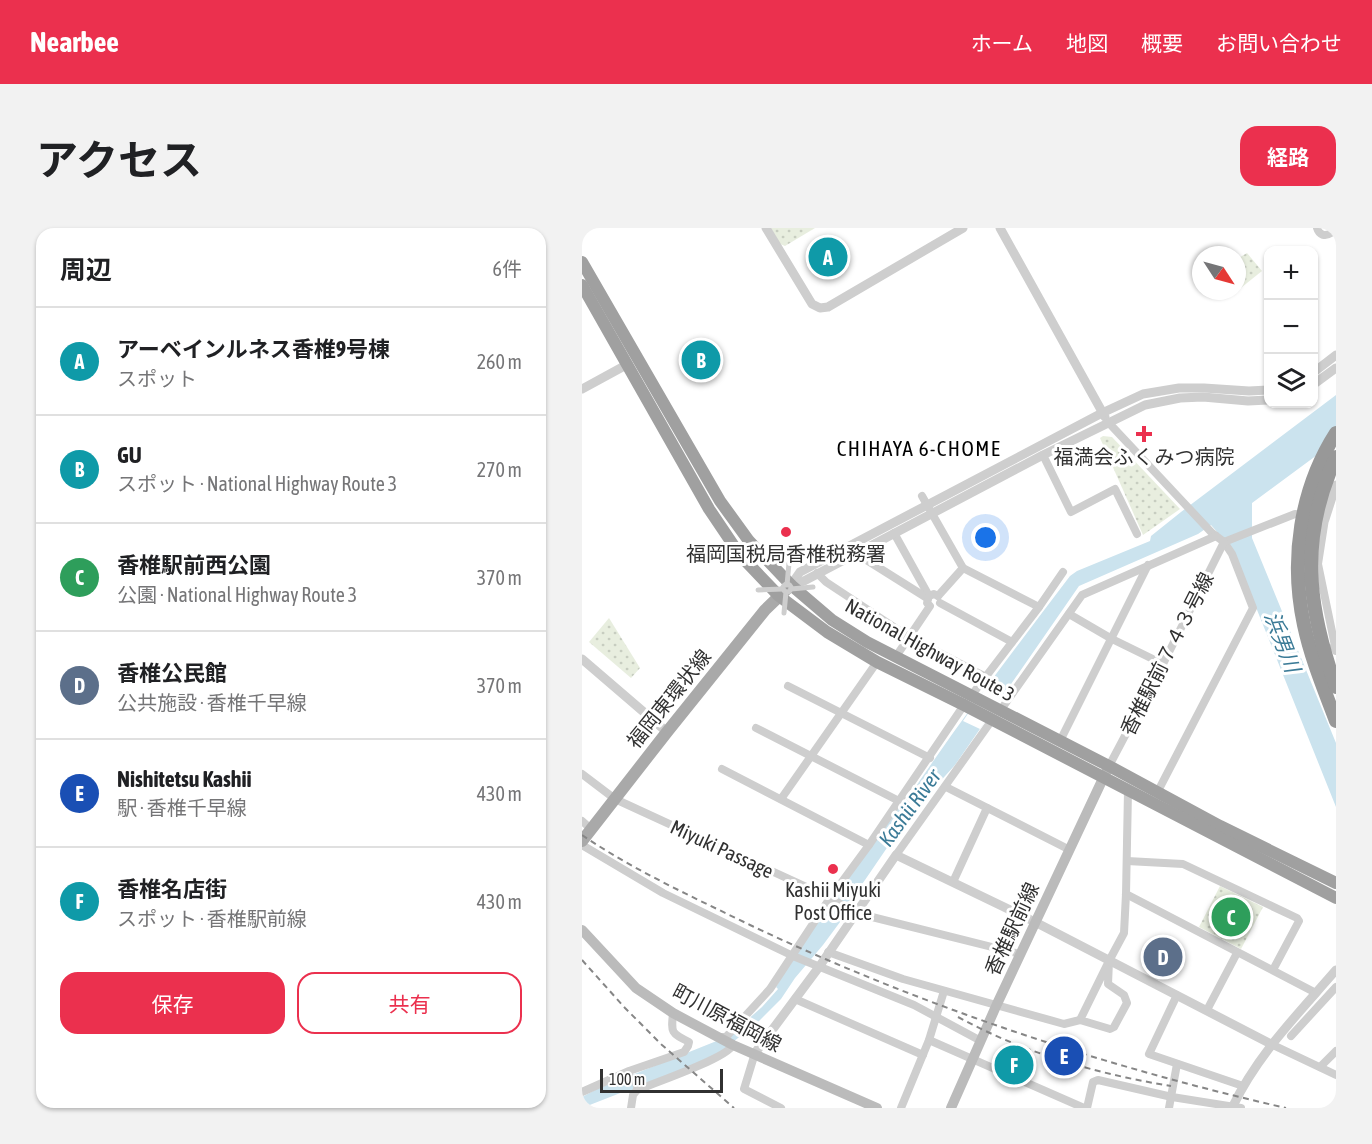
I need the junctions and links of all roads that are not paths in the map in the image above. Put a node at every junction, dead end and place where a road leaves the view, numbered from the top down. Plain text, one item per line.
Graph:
1 (766, 228) edge
2 (963, 228) edge
3 (1000, 228) edge
4 (1317, 228) edge
5 (1334, 233) edge
6 (582, 262) edge
7 (582, 285) edge
8 (1336, 355) edge
9 (628, 364) junction
10 (1336, 368) edge
11 (1318, 369) edge
12 (1318, 381) edge
13 (582, 389) edge
14 (1264, 390) edge
15 (1264, 400) edge
16 (1102, 413) junction
17 (1108, 422) junction
18 (1336, 433) edge
19 (1043, 455) junction
20 (1336, 457) edge
21 (1336, 485) edge
22 (922, 496) dead end
23 (930, 509) junction
24 (1325, 519) junction
25 (894, 533) junction
26 (1137, 534) dead end
27 (1214, 534) junction
28 (1224, 542) junction
29 (859, 551) junction
30 (789, 563) dead end
31 (1148, 565) junction
32 (963, 568) junction
33 (1063, 572) dead end
34 (817, 573) junction
35 (813, 587) dead end
36 (786, 589) junction
37 (758, 590) dead end
38 (929, 600) junction
39 (939, 600) junction
40 (1039, 607) junction
41 (784, 613) dead end
42 (1069, 614) junction
43 (909, 637) junction
44 (1112, 639) junction
45 (1012, 642) junction
46 (1336, 648) edge
47 (895, 658) junction
48 (582, 659) edge
49 (877, 662) junction
50 (1163, 664) junction
51 (986, 677) junction
52 (788, 686) dead end
53 (1336, 687) edge
54 (968, 700) junction
55 (841, 713) junction
56 (996, 715) junction
57 (1336, 721) edge
58 (756, 728) dead end
59 (667, 732) junction
60 (1060, 741) junction
61 (810, 756) junction
62 (930, 758) junction
63 (722, 769) dead end
64 (1106, 772) junction
65 (582, 774) edge
66 (946, 787) junction
67 (1128, 791) junction
68 (1157, 793) junction
69 (615, 799) junction
70 (781, 799) junction
71 (899, 801) junction
72 (987, 808) junction
73 (587, 825) edge
74 (582, 843) edge
75 (869, 845) junction
76 (1070, 850) junction
77 (896, 855) junction
78 (1127, 861) junction
79 (953, 882) junction
80 (1336, 883) edge
81 (1126, 894) junction
82 (1336, 898) edge
83 (832, 899) junction
84 (852, 910) junction
85 (1035, 922) junction
86 (582, 930) edge
87 (828, 952) junction
88 (1238, 953) junction
89 (1020, 954) junction
90 (793, 956) junction
91 (1109, 961) junction
92 (819, 967) junction
93 (1273, 970) junction
94 (1336, 970) edge
95 (1336, 987) edge
96 (944, 991) junction
97 (1316, 993) junction
98 (1177, 995) junction
99 (795, 999) junction
100 (996, 1004) junction
101 (1207, 1010) junction
102 (673, 1013) junction
103 (937, 1017) junction
104 (1080, 1020) junction
105 (1291, 1036) dead end
106 (717, 1037) junction
107 (929, 1040) junction
108 (981, 1041) junction
109 (1271, 1044) junction
110 (733, 1045) junction
111 (1336, 1051) edge
112 (755, 1053) junction
113 (923, 1055) junction
114 (972, 1060) junction
115 (1177, 1064) junction
116 (1320, 1067) junction
117 (630, 1071) junction
118 (1336, 1075) edge
119 (1243, 1086) junction
120 (637, 1090) junction
121 (582, 1092) edge
122 (1172, 1097) junction
123 (631, 1108) edge
124 (781, 1108) edge
125 (877, 1108) edge
126 (901, 1108) edge
127 (951, 1108) edge
128 (1086, 1108) edge
129 (1169, 1108) edge
130 (1235, 1108) edge

1 - 2 street
3 - 16 street
4 - 5 street
6 - 36 highway, National Highway Route 3
7 - 9 highway, National Highway Route 3
8 - 11 street
9 - 13 street
9 - 36 highway, National Highway Route 3
10 - 12 street
14 - 16 street
15 - 17 street
16 - 17 street
16 - 23 street
17 - 19 street
17 - 27 street
18 - 57 highway, bridge
19 - 23 street
19 - 26 street
20 - 53 highway, bridge
21 - 24 street
22 - 23 street
23 - 25 street
23 - 32 street
23 - 36 street
24 - 28 street
24 - 46 street
25 - 29 street
25 - 38 street
27 - 28 street
27 - 31 street
28 - 50 street, 香椎駅前７４３号線
28 - 68 street
29 - 34 street
29 - 38 street
30 - 36 street, bridge
31 - 42 street
31 - 44 street
32 - 39 street
32 - 40 street
33 - 40 street
34 - 36 street
34 - 43 street
35 - 36 street, bridge
36 - 37 street, bridge
36 - 41 street, bridge
36 - 47 highway, National Highway Route 3
36 - 49 highway, National Highway Route 3
36 - 59 main road, 福岡東環状線
38 - 39 street
38 - 39 street
38 - 43 street
39 - 45 street
40 - 45 street
42 - 44 street
42 - 56 street
43 - 47 street
43 - 51 street
44 - 50 street
44 - 60 street
45 - 51 street
47 - 54 highway, National Highway Route 3
48 - 59 street
49 - 54 highway, National Highway Route 3
49 - 55 street
50 - 64 street, 香椎駅前７４３号線
51 - 54 street
52 - 55 street
54 - 56 highway, National Highway Route 3
54 - 62 street
55 - 61 street
55 - 62 street
56 - 60 highway, National Highway Route 3
56 - 64 highway, National Highway Route 3
56 - 66 street
58 - 61 street
59 - 69 main road, 福岡東環状線
60 - 64 highway, National Highway Route 3
61 - 70 street
61 - 71 street
62 - 71 street
63 - 70 street
64 - 67 highway, National Highway Route 3
64 - 68 highway, National Highway Route 3
64 - 76 main road, 香椎駅前線
65 - 69 street, Miyuki Passage
66 - 72 street
66 - 77 street
67 - 78 street
67 - 82 highway, National Highway Route 3
68 - 80 highway, National Highway Route 3
69 - 73 main road, 福岡東環状線
69 - 83 street, Miyuki Passage
70 - 75 street
71 - 75 street
72 - 76 street
72 - 79 street
73 - 74 main road, 福岡東環状線
74 - 90 street
75 - 83 street
76 - 85 main road, 香椎駅前線
77 - 79 street
77 - 84 street
78 - 81 street
78 - 93 street
79 - 85 street
81 - 88 street
81 - 91 street
83 - 84 street, Miyuki Passage
83 - 90 street
84 - 87 street
84 - 89 street, Miyuki Passage
85 - 89 main road, 香椎駅前線
85 - 91 street
86 - 102 main road, 町川原福岡線
87 - 92 street
87 - 96 street
88 - 93 street
88 - 101 street
89 - 100 main road, 香椎駅前線
90 - 92 street
90 - 106 street
91 - 98 street
91 - 104 street
91 - 104 street
92 - 99 street
92 - 103 street
93 - 97 street
94 - 97 street
95 - 105 street
96 - 100 street
96 - 103 street
97 - 109 street
98 - 101 street
98 - 115 street
99 - 112 street
99 - 113 street
100 - 104 street
100 - 108 main road, 香椎駅前線
101 - 109 street
102 - 106 main road, 町川原福岡線
102 - 117 street
103 - 107 street
103 - 108 street
106 - 110 main road, 町川原福岡線
107 - 113 street
107 - 114 street
108 - 114 main road, 香椎駅前線
109 - 116 street
109 - 119 street
110 - 112 main road, 町川原福岡線
110 - 120 street
111 - 116 street
112 - 124 street
112 - 125 main road, 町川原福岡線
113 - 126 street
114 - 127 main road, 香椎駅前線
114 - 128 street
115 - 119 street
115 - 122 street
116 - 118 street
117 - 120 street
117 - 121 street
119 - 130 street
120 - 123 street
122 - 128 street
122 - 129 street
122 - 130 street

